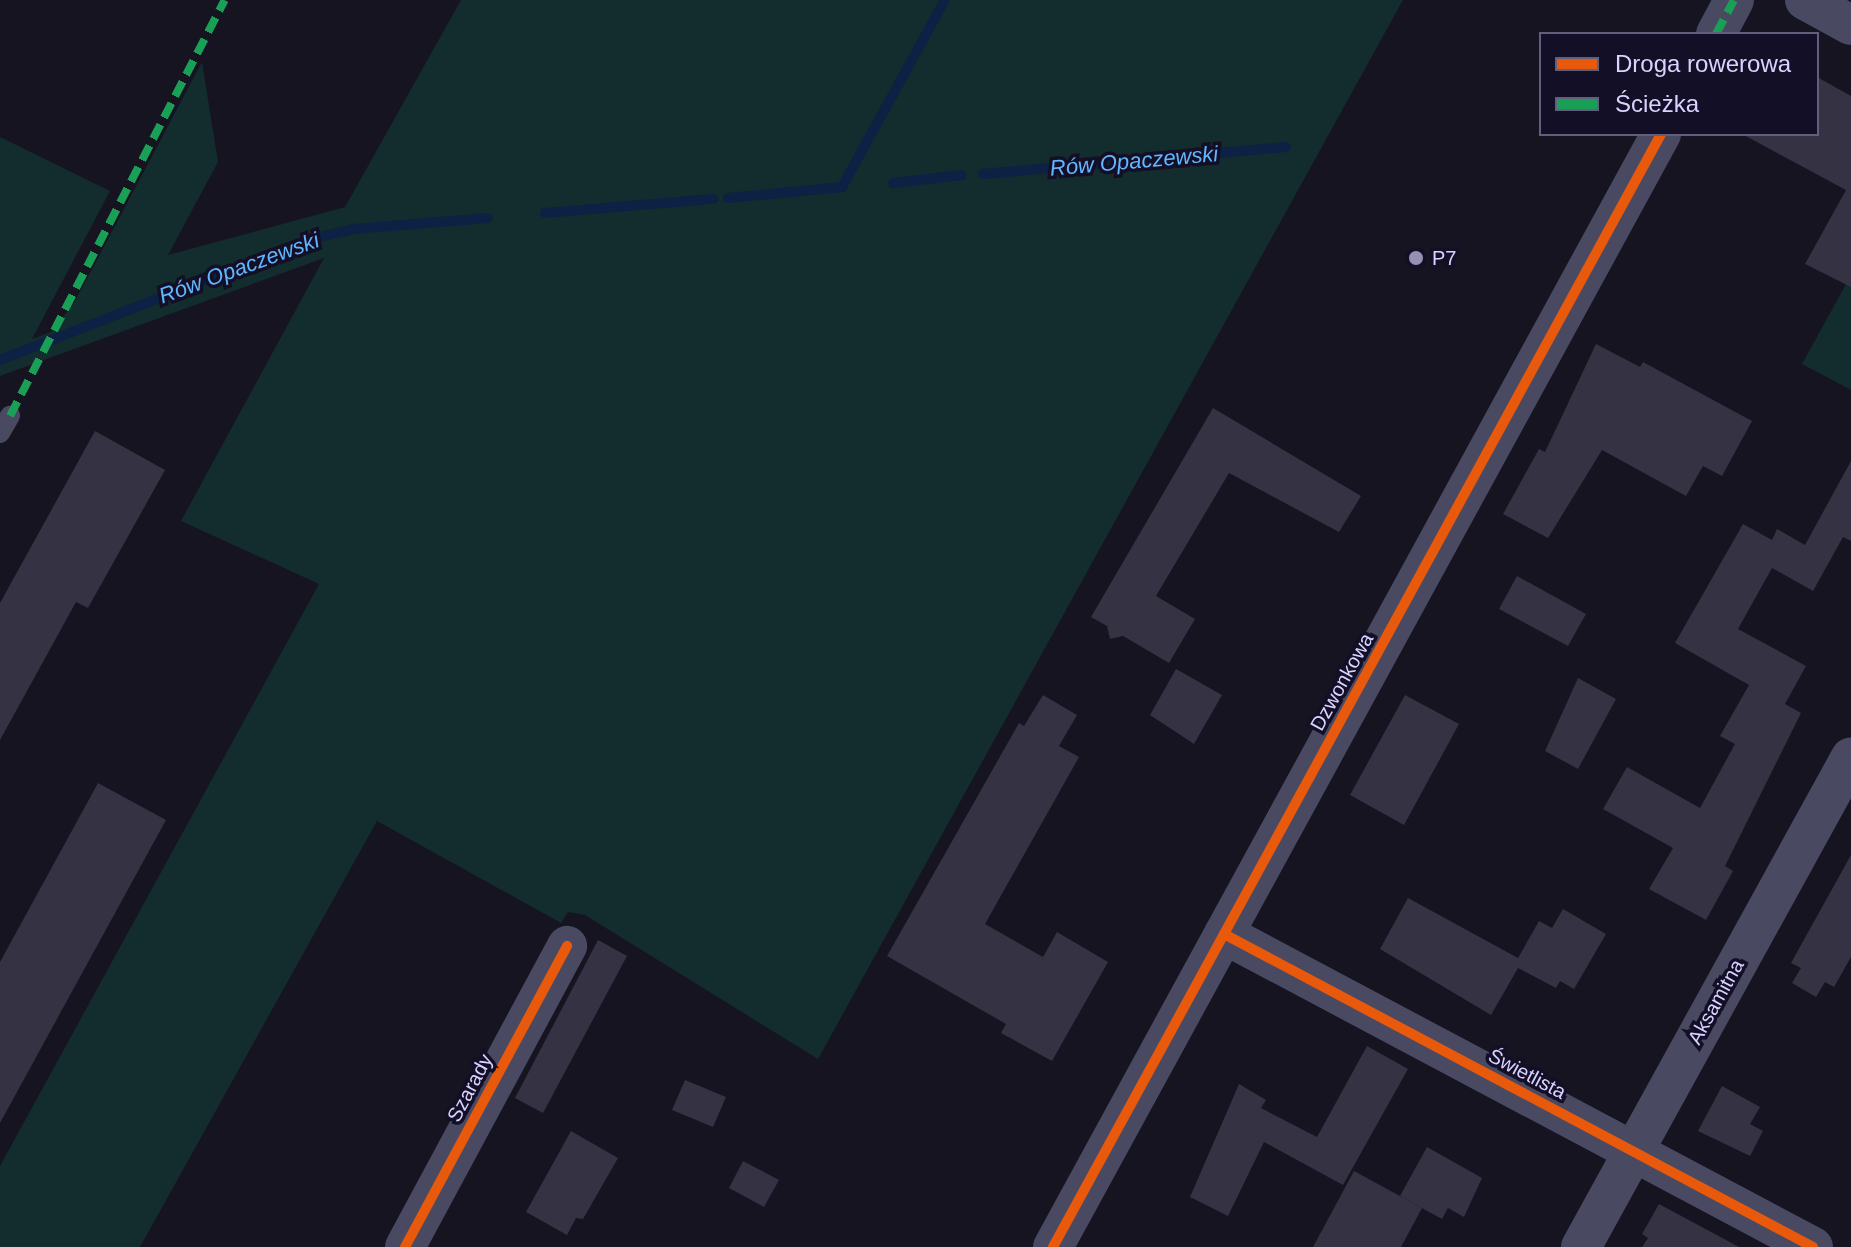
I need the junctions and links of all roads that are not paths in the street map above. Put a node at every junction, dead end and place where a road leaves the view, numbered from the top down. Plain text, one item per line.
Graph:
1 (1734, 0) edge
2 (1805, 0) edge
3 (1851, 25) edge
4 (1717, 32) edge
5 (1660, 136) edge
6 (1851, 757) edge
7 (1224, 934) junction
8 (567, 946) dead end
9 (1634, 1151) junction
10 (405, 1247) edge
11 (1053, 1247) edge
12 (1581, 1247) edge
13 (1813, 1247) edge

1 - 4 street
2 - 3 street
5 - 7 street, Dzwonkowa
6 - 9 street, Aksamitna
7 - 9 street, Świetlista
7 - 11 street, Dzwonkowa
8 - 10 street, Szarady
9 - 12 street, Aksamitna
9 - 13 street, Świetlista

